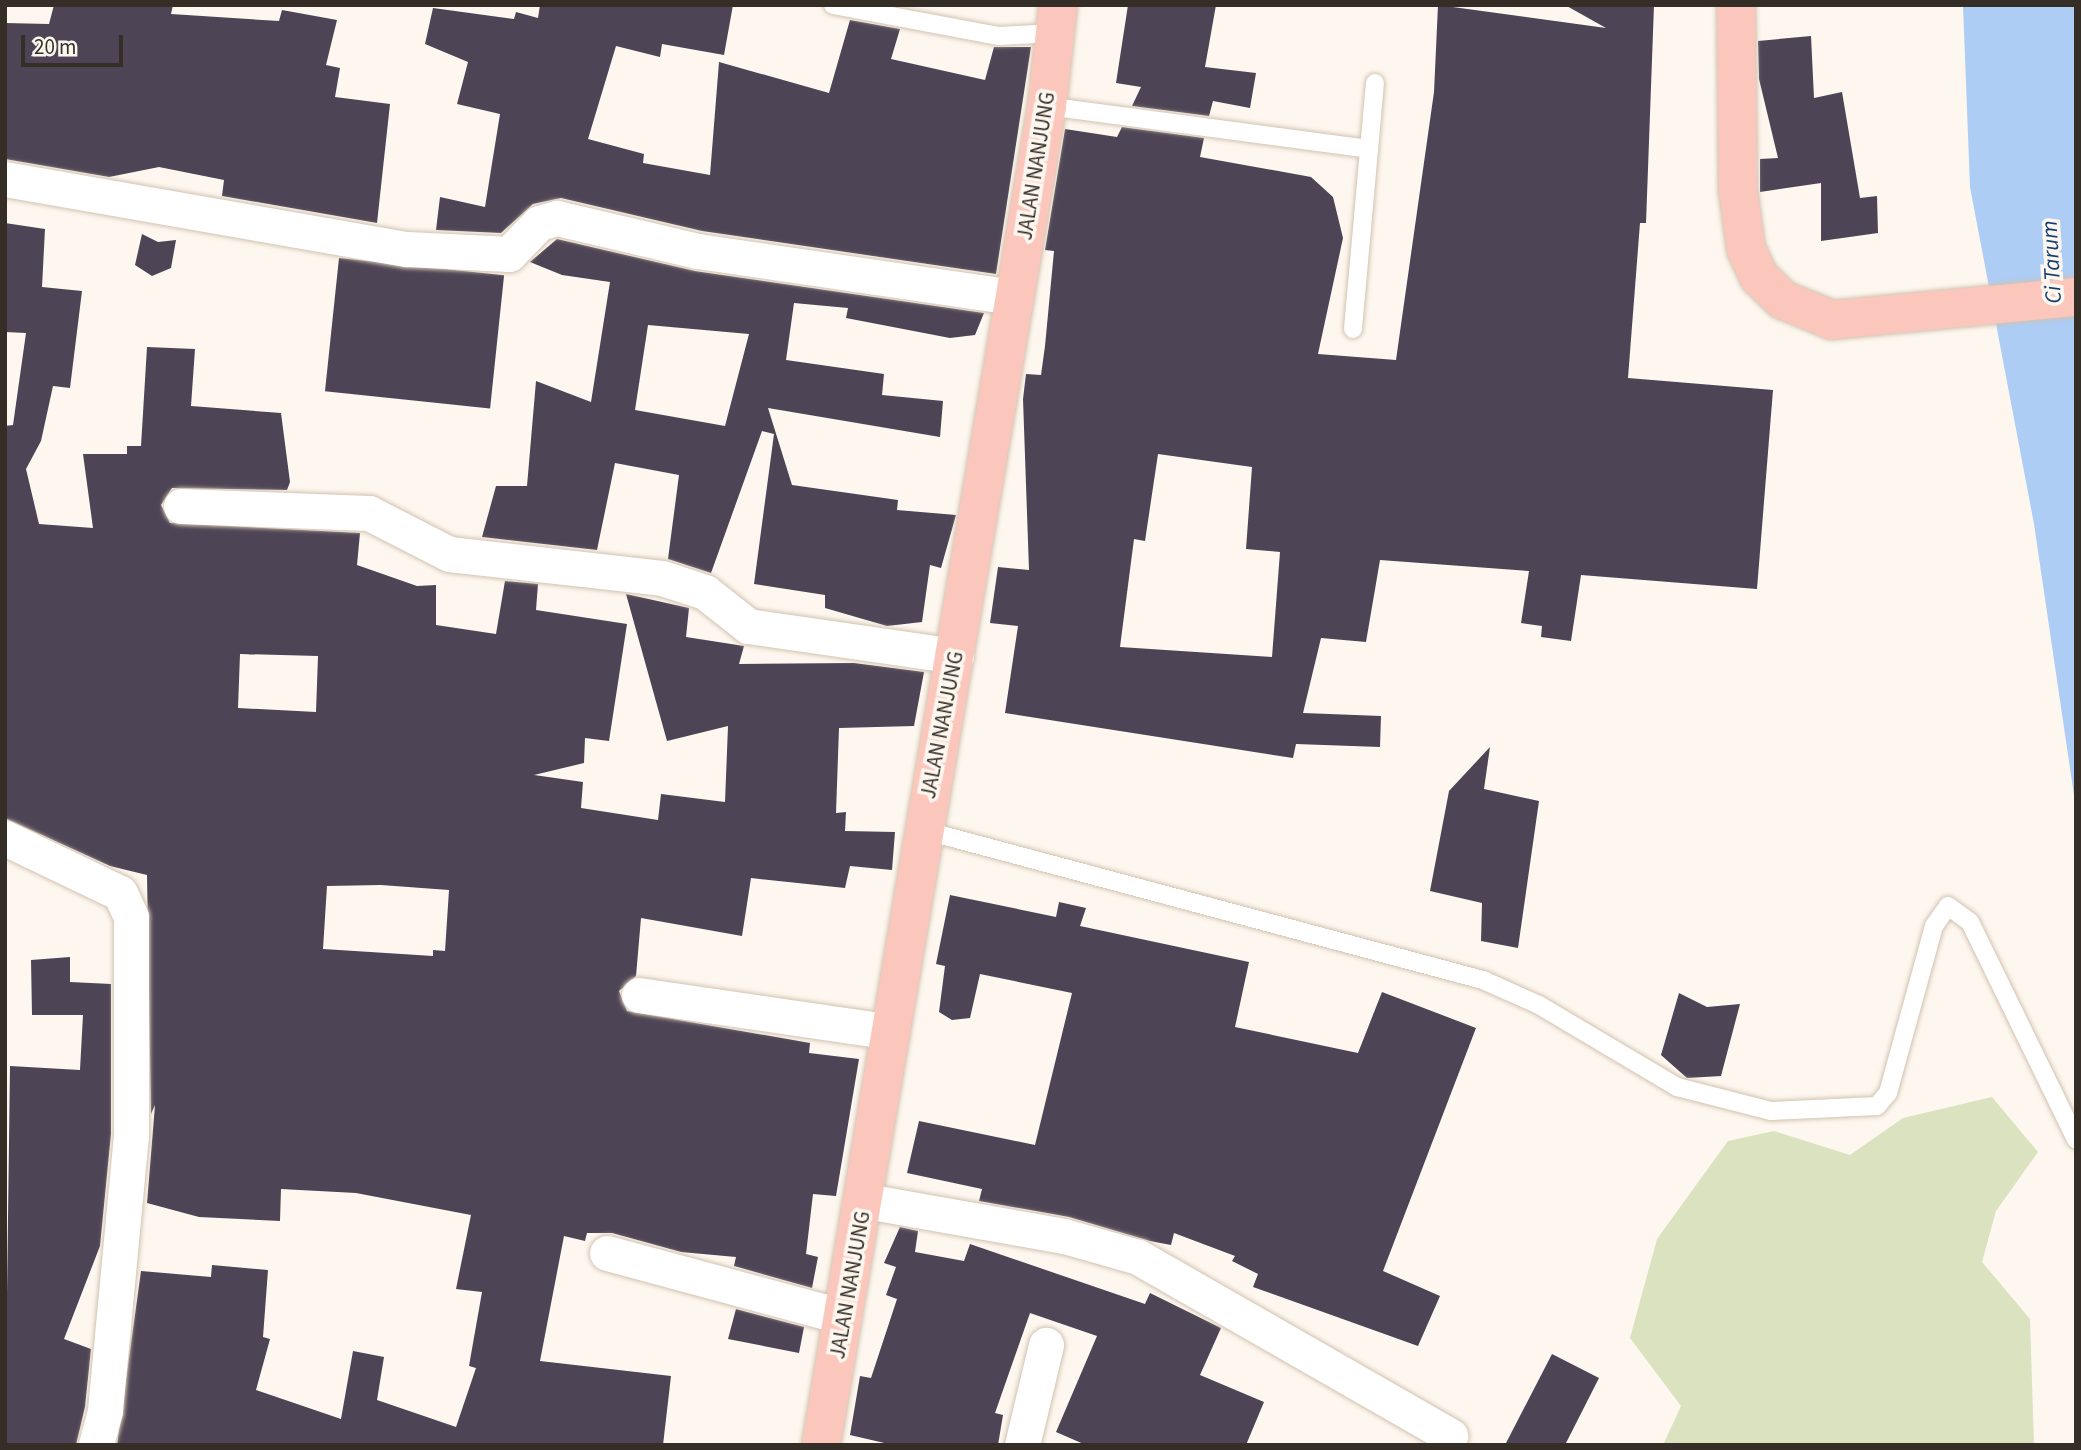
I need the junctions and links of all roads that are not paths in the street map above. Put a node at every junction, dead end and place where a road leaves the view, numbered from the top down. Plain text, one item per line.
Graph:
1 (834, 5) edge
2 (1737, 5) edge
3 (1056, 19) edge
4 (1375, 83) dead end
5 (1047, 106) junction
6 (1368, 149) junction
7 (5, 179) edge
8 (2076, 296) edge
9 (1014, 298) junction
10 (1353, 329) dead end
11 (181, 506) dead end
12 (956, 656) junction
13 (922, 830) junction
14 (5, 838) edge
15 (639, 995) dead end
16 (886, 1031) junction
17 (2076, 1139) edge
18 (866, 1201) junction
19 (607, 1253) dead end
20 (844, 1317) junction
21 (1046, 1345) dead end
22 (1450, 1436) dead end
23 (96, 1445) edge
24 (822, 1445) edge
25 (1023, 1445) edge

1 - 3 lane
2 - 8 main road
3 - 5 main road, JALAN NANJUNG
4 - 6 lane
5 - 6 lane
5 - 9 main road, JALAN NANJUNG
6 - 10 lane
7 - 9 street
9 - 12 main road, JALAN NANJUNG
11 - 12 street
12 - 13 main road, JALAN NANJUNG
13 - 16 main road, JALAN NANJUNG
13 - 17 lane
14 - 23 street
15 - 16 street
16 - 18 main road, JALAN NANJUNG
18 - 20 main road, JALAN NANJUNG
18 - 22 street
19 - 20 street
20 - 24 main road, JALAN NANJUNG
21 - 25 street

